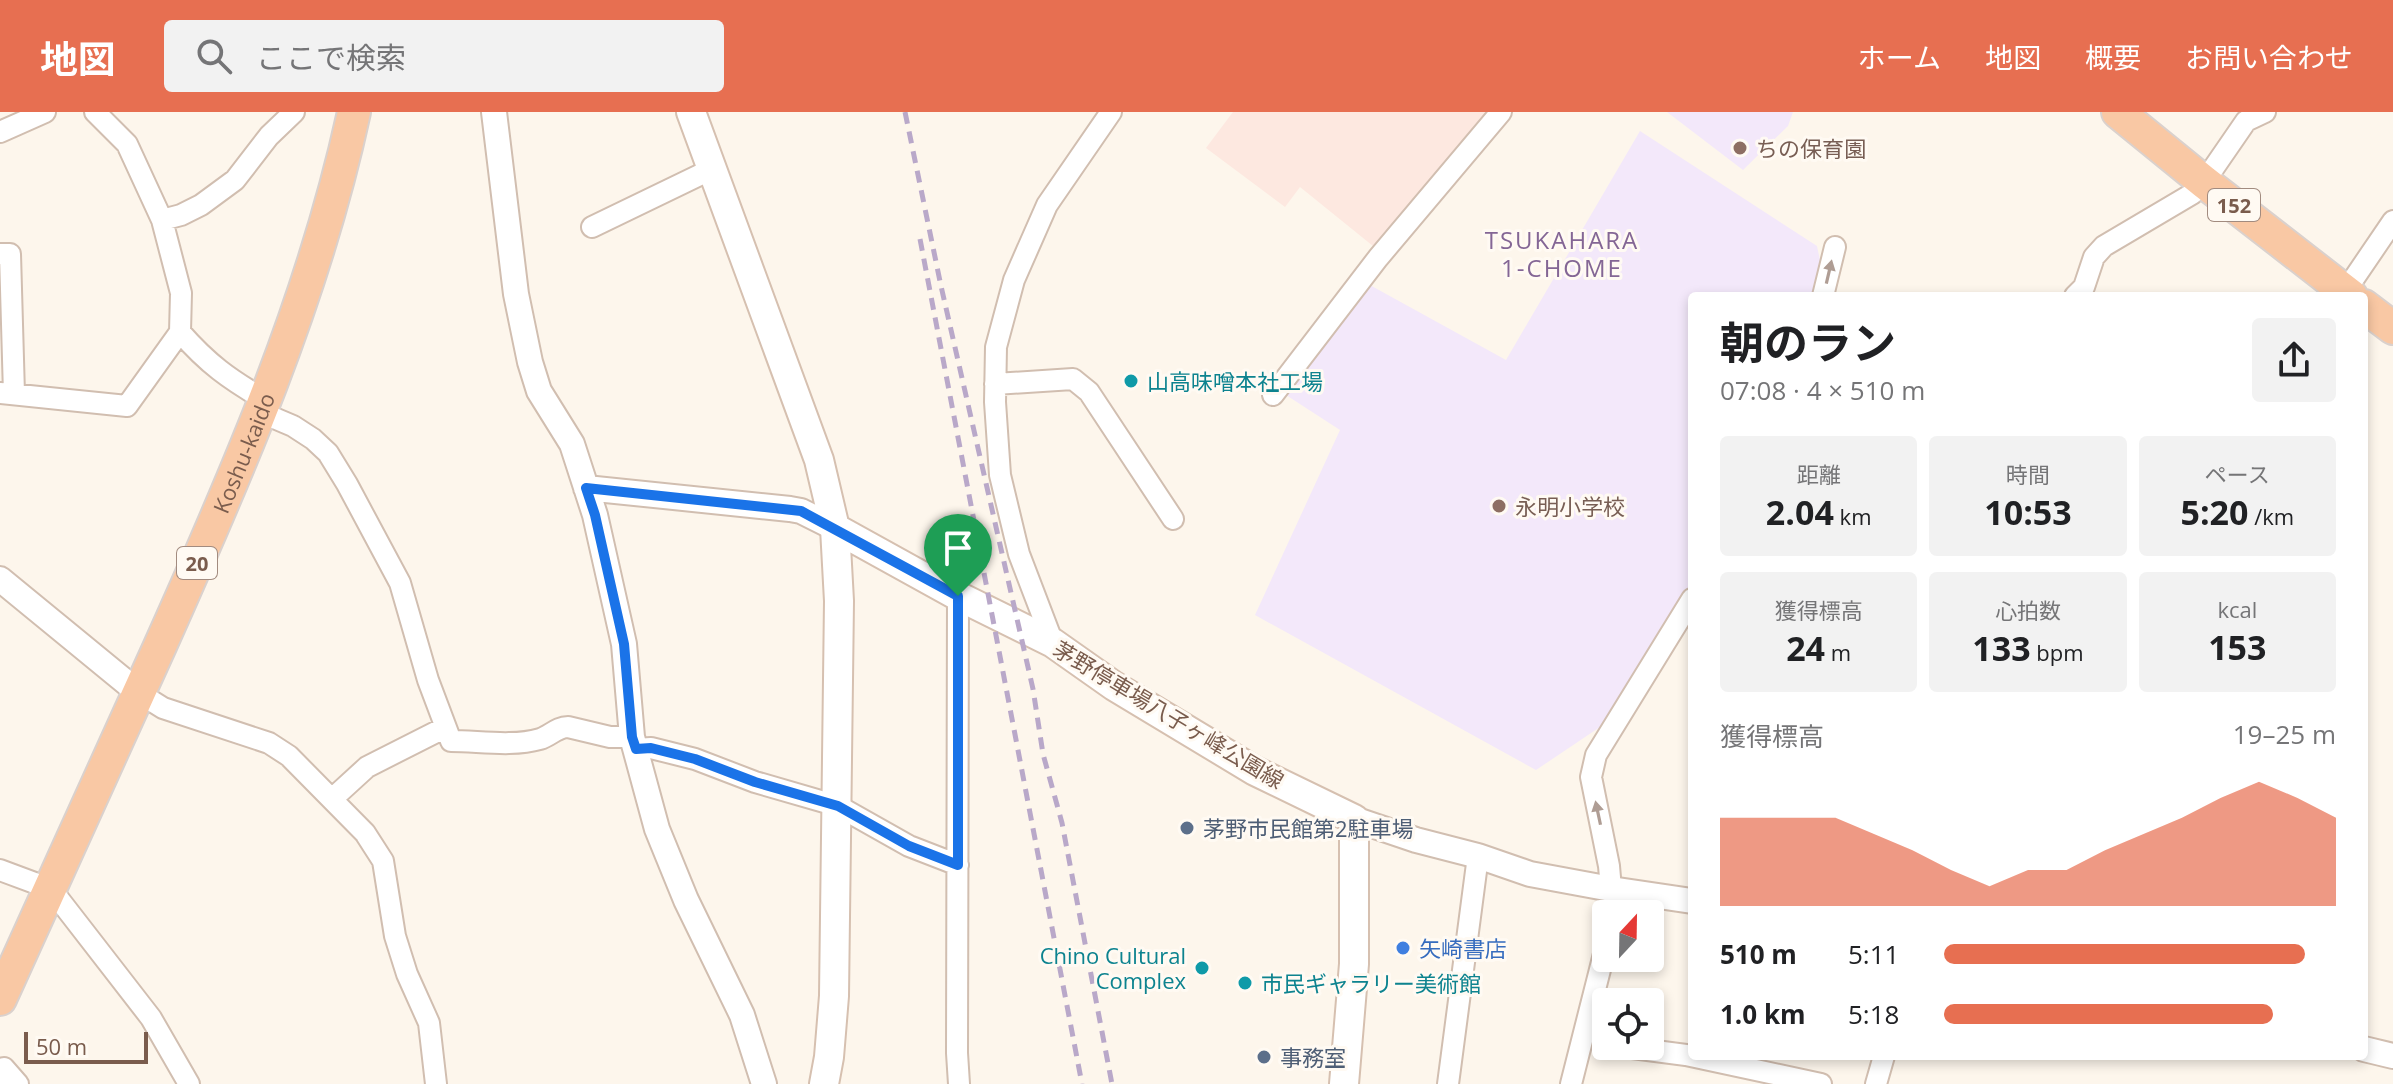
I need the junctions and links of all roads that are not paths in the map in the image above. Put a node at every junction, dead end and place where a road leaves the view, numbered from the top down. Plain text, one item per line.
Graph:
1 (45, 112) edge
2 (95, 112) edge
3 (294, 112) edge
4 (354, 112) edge
5 (494, 112) edge
6 (691, 112) edge
7 (1111, 112) edge
8 (1501, 112) edge
9 (2118, 112) edge
10 (2265, 112) edge
11 (0, 132) edge
12 (712, 169) junction
13 (2204, 182) junction
14 (162, 220) junction
15 (2393, 221) edge
16 (592, 227) dead end
17 (1835, 247) dead end
18 (0, 254) edge
19 (1824, 292) edge
20 (2079, 292) edge
21 (2345, 292) edge
22 (2354, 292) edge
23 (2368, 310) edge
24 (2393, 328) edge
25 (180, 332) junction
26 (995, 384) junction
27 (7, 393) edge
28 (1273, 395) dead end
29 (263, 406) junction
30 (586, 488) junction
31 (1173, 519) dead end
32 (835, 528) junction
33 (0, 579) edge
34 (958, 596) junction
35 (1688, 606) edge
36 (1053, 643) junction
37 (139, 693) junction
38 (444, 728) junction
39 (634, 743) junction
40 (332, 799) junction
41 (838, 806) junction
42 (1354, 819) junction
43 (1478, 856) junction
44 (958, 865) junction
45 (0, 870) edge
46 (51, 889) junction
47 (1616, 898) edge
48 (1688, 901) edge
49 (1600, 972) edge
50 (0, 999) edge
51 (1583, 1042) junction
52 (1592, 1043) edge
53 (2368, 1050) edge
54 (1664, 1052) edge
55 (1688, 1055) edge
56 (2393, 1056) edge
57 (1709, 1060) edge
58 (1883, 1060) edge
59 (0, 1076) edge
60 (18, 1084) edge
61 (189, 1084) edge
62 (436, 1084) edge
63 (764, 1084) edge
64 (824, 1084) edge
65 (959, 1084) edge
66 (1344, 1084) edge
67 (1448, 1084) edge
68 (1571, 1084) edge
69 (1821, 1084) edge
70 (1876, 1084) edge

1 - 11 street
2 - 14 street
3 - 14 street
4 - 29 highway, Koshu-kaido / 20
5 - 30 street
6 - 12 main road
7 - 26 street
8 - 28 street
9 - 13 highway, 152
10 - 13 street
12 - 16 street
12 - 32 main road
13 - 20 street
13 - 21 highway, 152
14 - 25 street
15 - 22 street
19 -> 17 street
18 - 27 street
23 - 24 highway, 152
25 - 27 street
25 - 29 street
26 - 31 street
26 - 36 street
29 - 37 highway, Koshu-kaido / 20
29 - 38 street
30 - 32 street
30 - 39 street
32 - 34 main road, 茅野停車場八子ヶ峰公園線
32 - 41 main road
33 - 37 street
34 - 36 main road, 茅野停車場八子ヶ峰公園線
34 - 44 street
47 -> 35 street
36 - 42 main road, 茅野停車場八子ヶ峰公園線
37 - 40 street
37 - 46 highway, Koshu-kaido / 20
38 - 39 street
38 - 40 street
39 - 41 street
39 - 63 street
40 - 62 street
41 - 44 street
41 - 64 main road
42 - 43 street
42 - 66 main road
43 - 47 street
43 - 67 street
44 - 65 street
45 - 46 street
46 - 50 highway, Koshu-kaido / 20
46 - 61 street
47 - 48 street
49 - 51 street
51 - 52 street
51 - 68 street
53 - 56 street
54 - 55 street
57 - 69 street
58 - 70 street
59 - 60 street

